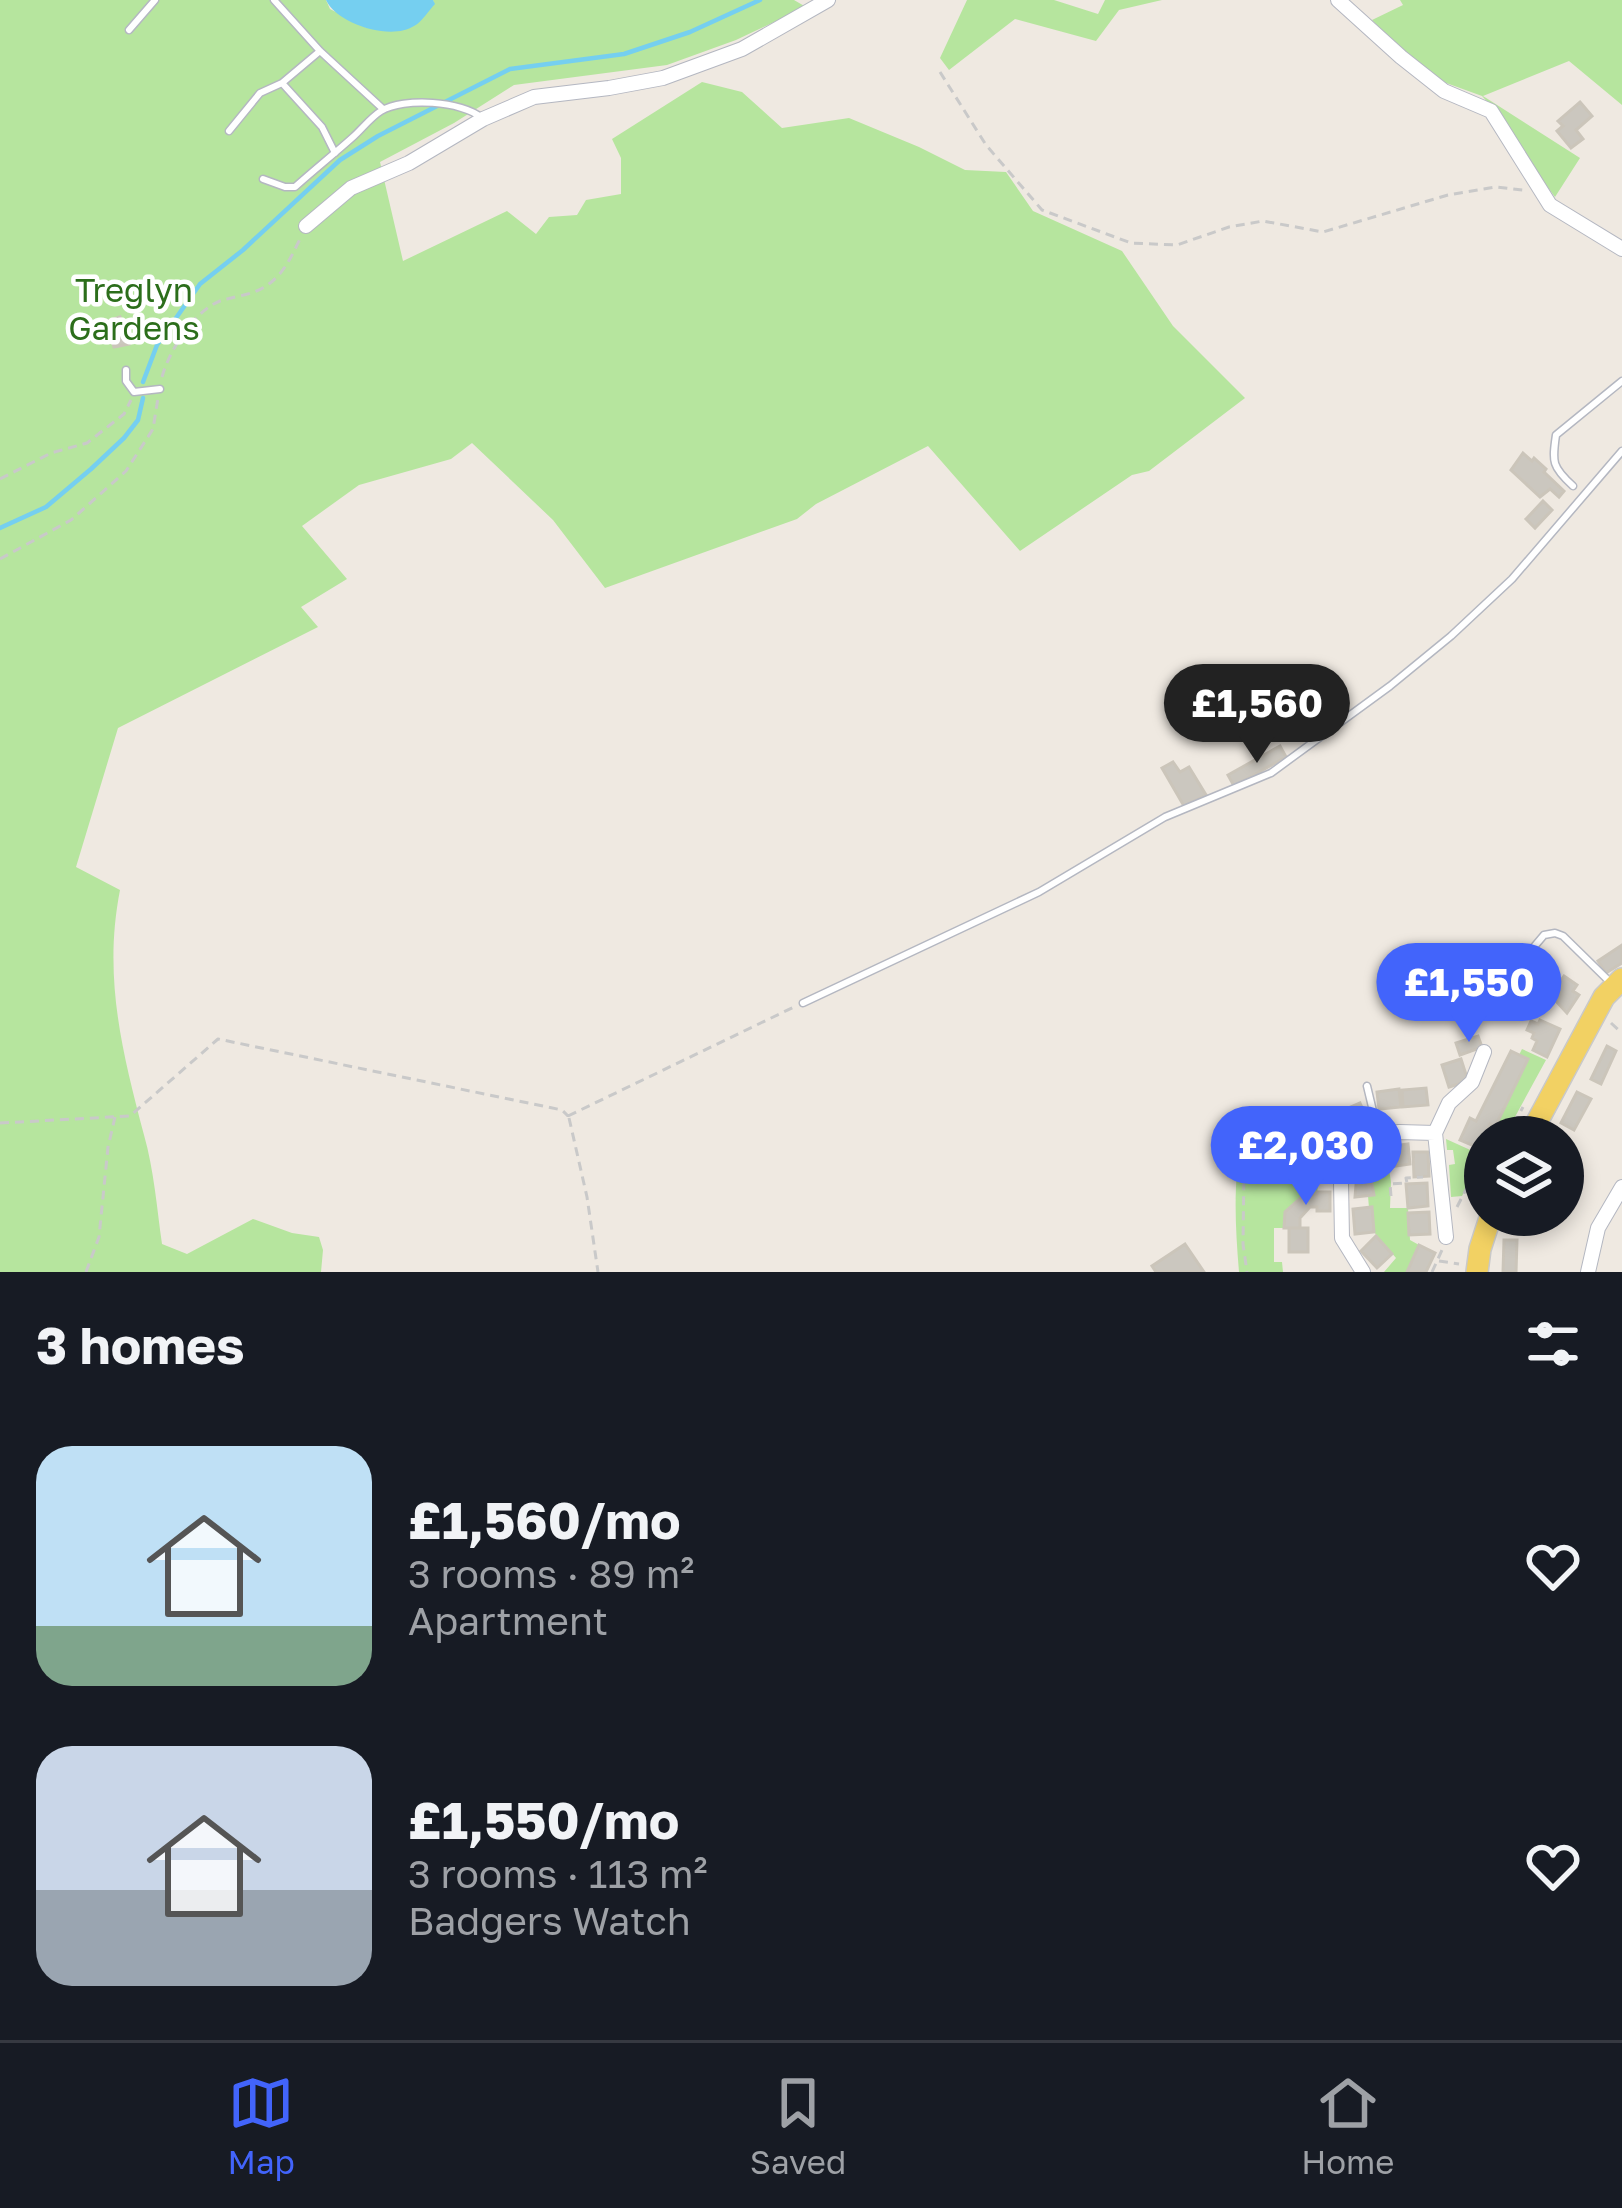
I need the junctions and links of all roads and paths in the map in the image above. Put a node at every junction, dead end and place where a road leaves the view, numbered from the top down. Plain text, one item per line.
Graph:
1 (155, 0) edge
2 (274, 0) edge
3 (828, 0) edge
4 (1338, 0) edge
5 (129, 30) dead end
6 (320, 51) junction
7 (940, 72) dead end
8 (282, 83) junction
9 (383, 109) junction
10 (483, 119) junction
11 (229, 131) dead end
12 (335, 152) junction
13 (262, 179) dead end
14 (1527, 192) joint
15 (1550, 205) junction
16 (306, 226) dead end
17 (1622, 248) edge
18 (126, 370) dead end
19 (1622, 381) edge
20 (160, 388) dead end
21 (136, 392) junction
22 (1622, 451) edge
23 (0, 478) edge
24 (1573, 486) dead end
25 (1504, 981) dead end
26 (1618, 982) edge
27 (803, 1003) joint
28 (1607, 1020) dead end
29 (1622, 1034) edge
30 (1484, 1052) dead end
31 (1367, 1086) dead end
32 (568, 1116) junction
33 (1540, 1116) edge
34 (115, 1117) junction
35 (0, 1123) edge
36 (1246, 1125) dead end
37 (1435, 1133) junction
38 (1379, 1135) junction
39 (1313, 1160) dead end
40 (1348, 1166) junction
41 (1431, 1176) dead end
42 (1464, 1186) edge
43 (1622, 1187) edge
44 (1390, 1196) dead end
45 (1450, 1207) junction
46 (1484, 1236) edge
47 (1446, 1237) dead end
48 (1438, 1260) dead end
49 (1469, 1268) edge
50 (86, 1272) edge
51 (598, 1272) edge
52 (1247, 1272) edge
53 (1363, 1272) edge
54 (1588, 1272) edge

1 - 5 lane
2 - 6 lane
3 - 10 street
4 - 15 street
6 - 8 lane
6 - 9 lane
7 - 14 path
8 - 11 lane
8 - 12 lane
9 - 10 lane
9 - 12 lane
10 - 16 street
12 - 13 lane
14 - 15 lane
15 - 17 street
18 - 21 lane
19 - 24 lane
20 - 21 lane
21 - 23 path
22 - 27 lane
25 - 26 lane
26 - 33 main road
27 - 32 path
28 - 29 path
30 - 37 street
31 - 38 lane
32 - 34 path
32 - 51 path
34 - 35 path
34 - 50 path
36 - 52 path
37 - 38 street
37 - 45 street
38 - 40 street
39 - 40 lane
40 - 53 street
41 - 44 path
42 - 45 path
43 - 54 street
45 - 47 street
46 - 49 main road
48 - 49 path

